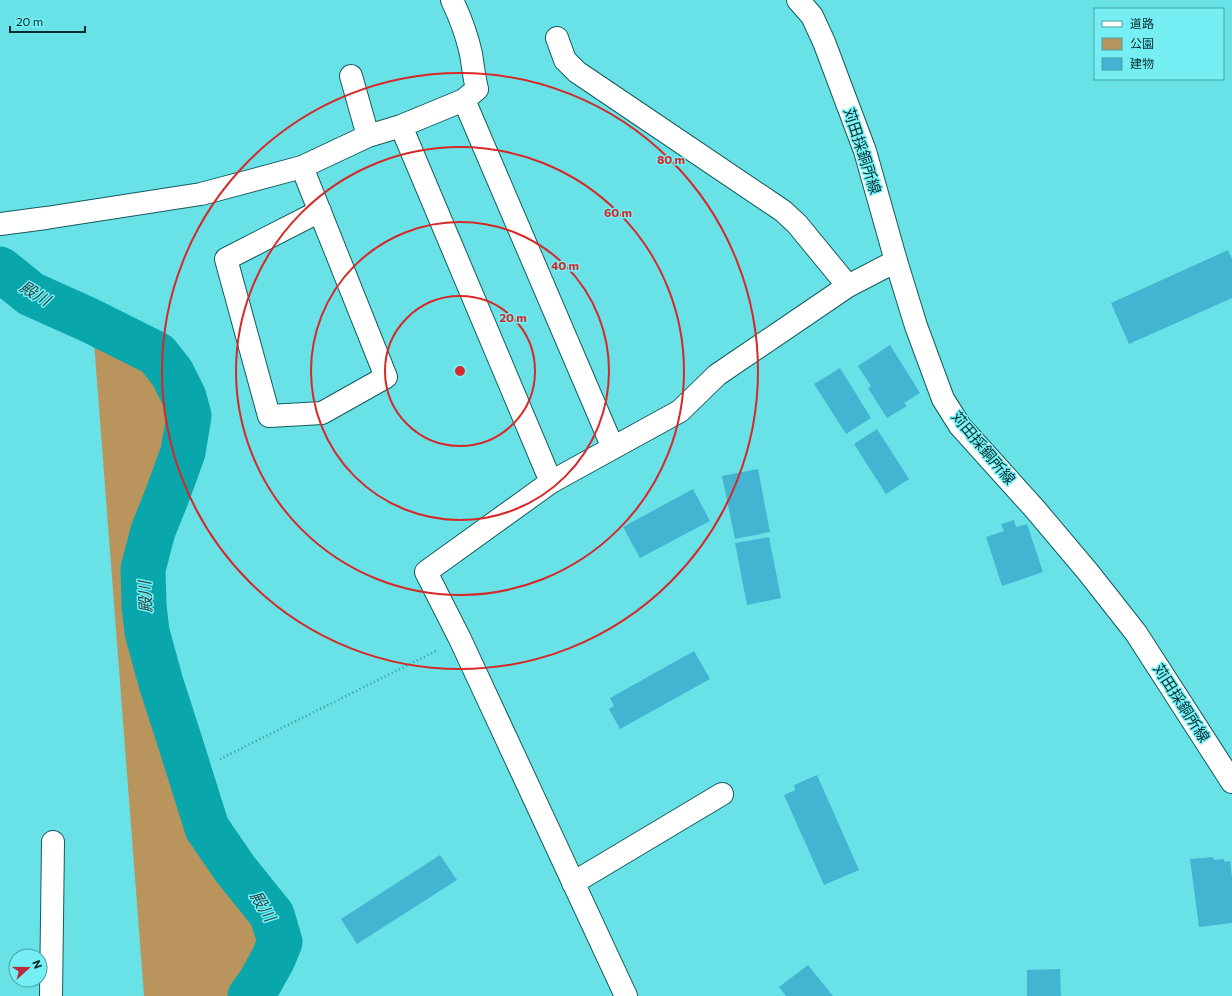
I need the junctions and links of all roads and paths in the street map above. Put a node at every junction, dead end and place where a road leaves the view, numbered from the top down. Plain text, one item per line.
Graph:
1 (452, 0) edge
2 (798, 0) edge
3 (557, 38) dead end
4 (352, 76) dead end
5 (464, 100) junction
6 (401, 126) junction
7 (368, 136) junction
8 (302, 167) junction
9 (320, 212) junction
10 (0, 224) edge
11 (896, 261) junction
12 (848, 286) junction
13 (613, 448) junction
14 (551, 482) junction
15 (460, 639) junction
16 (220, 760) dead end
17 (1232, 782) edge
18 (722, 794) dead end
19 (53, 842) dead end
20 (573, 883) junction
21 (51, 996) edge
22 (626, 996) edge

1 - 5 street
2 - 11 street, 苅田採銅所線
3 - 12 street
4 - 7 street
5 - 6 street
5 - 13 street
6 - 7 street
6 - 14 street
7 - 8 street
8 - 9 street
8 - 10 street
9 - 9 street
11 - 12 street
11 - 17 street, 苅田採銅所線
12 - 13 street
13 - 14 street
14 - 15 street
15 - 16 path
15 - 20 street
18 - 20 street
19 - 21 street
20 - 22 street

